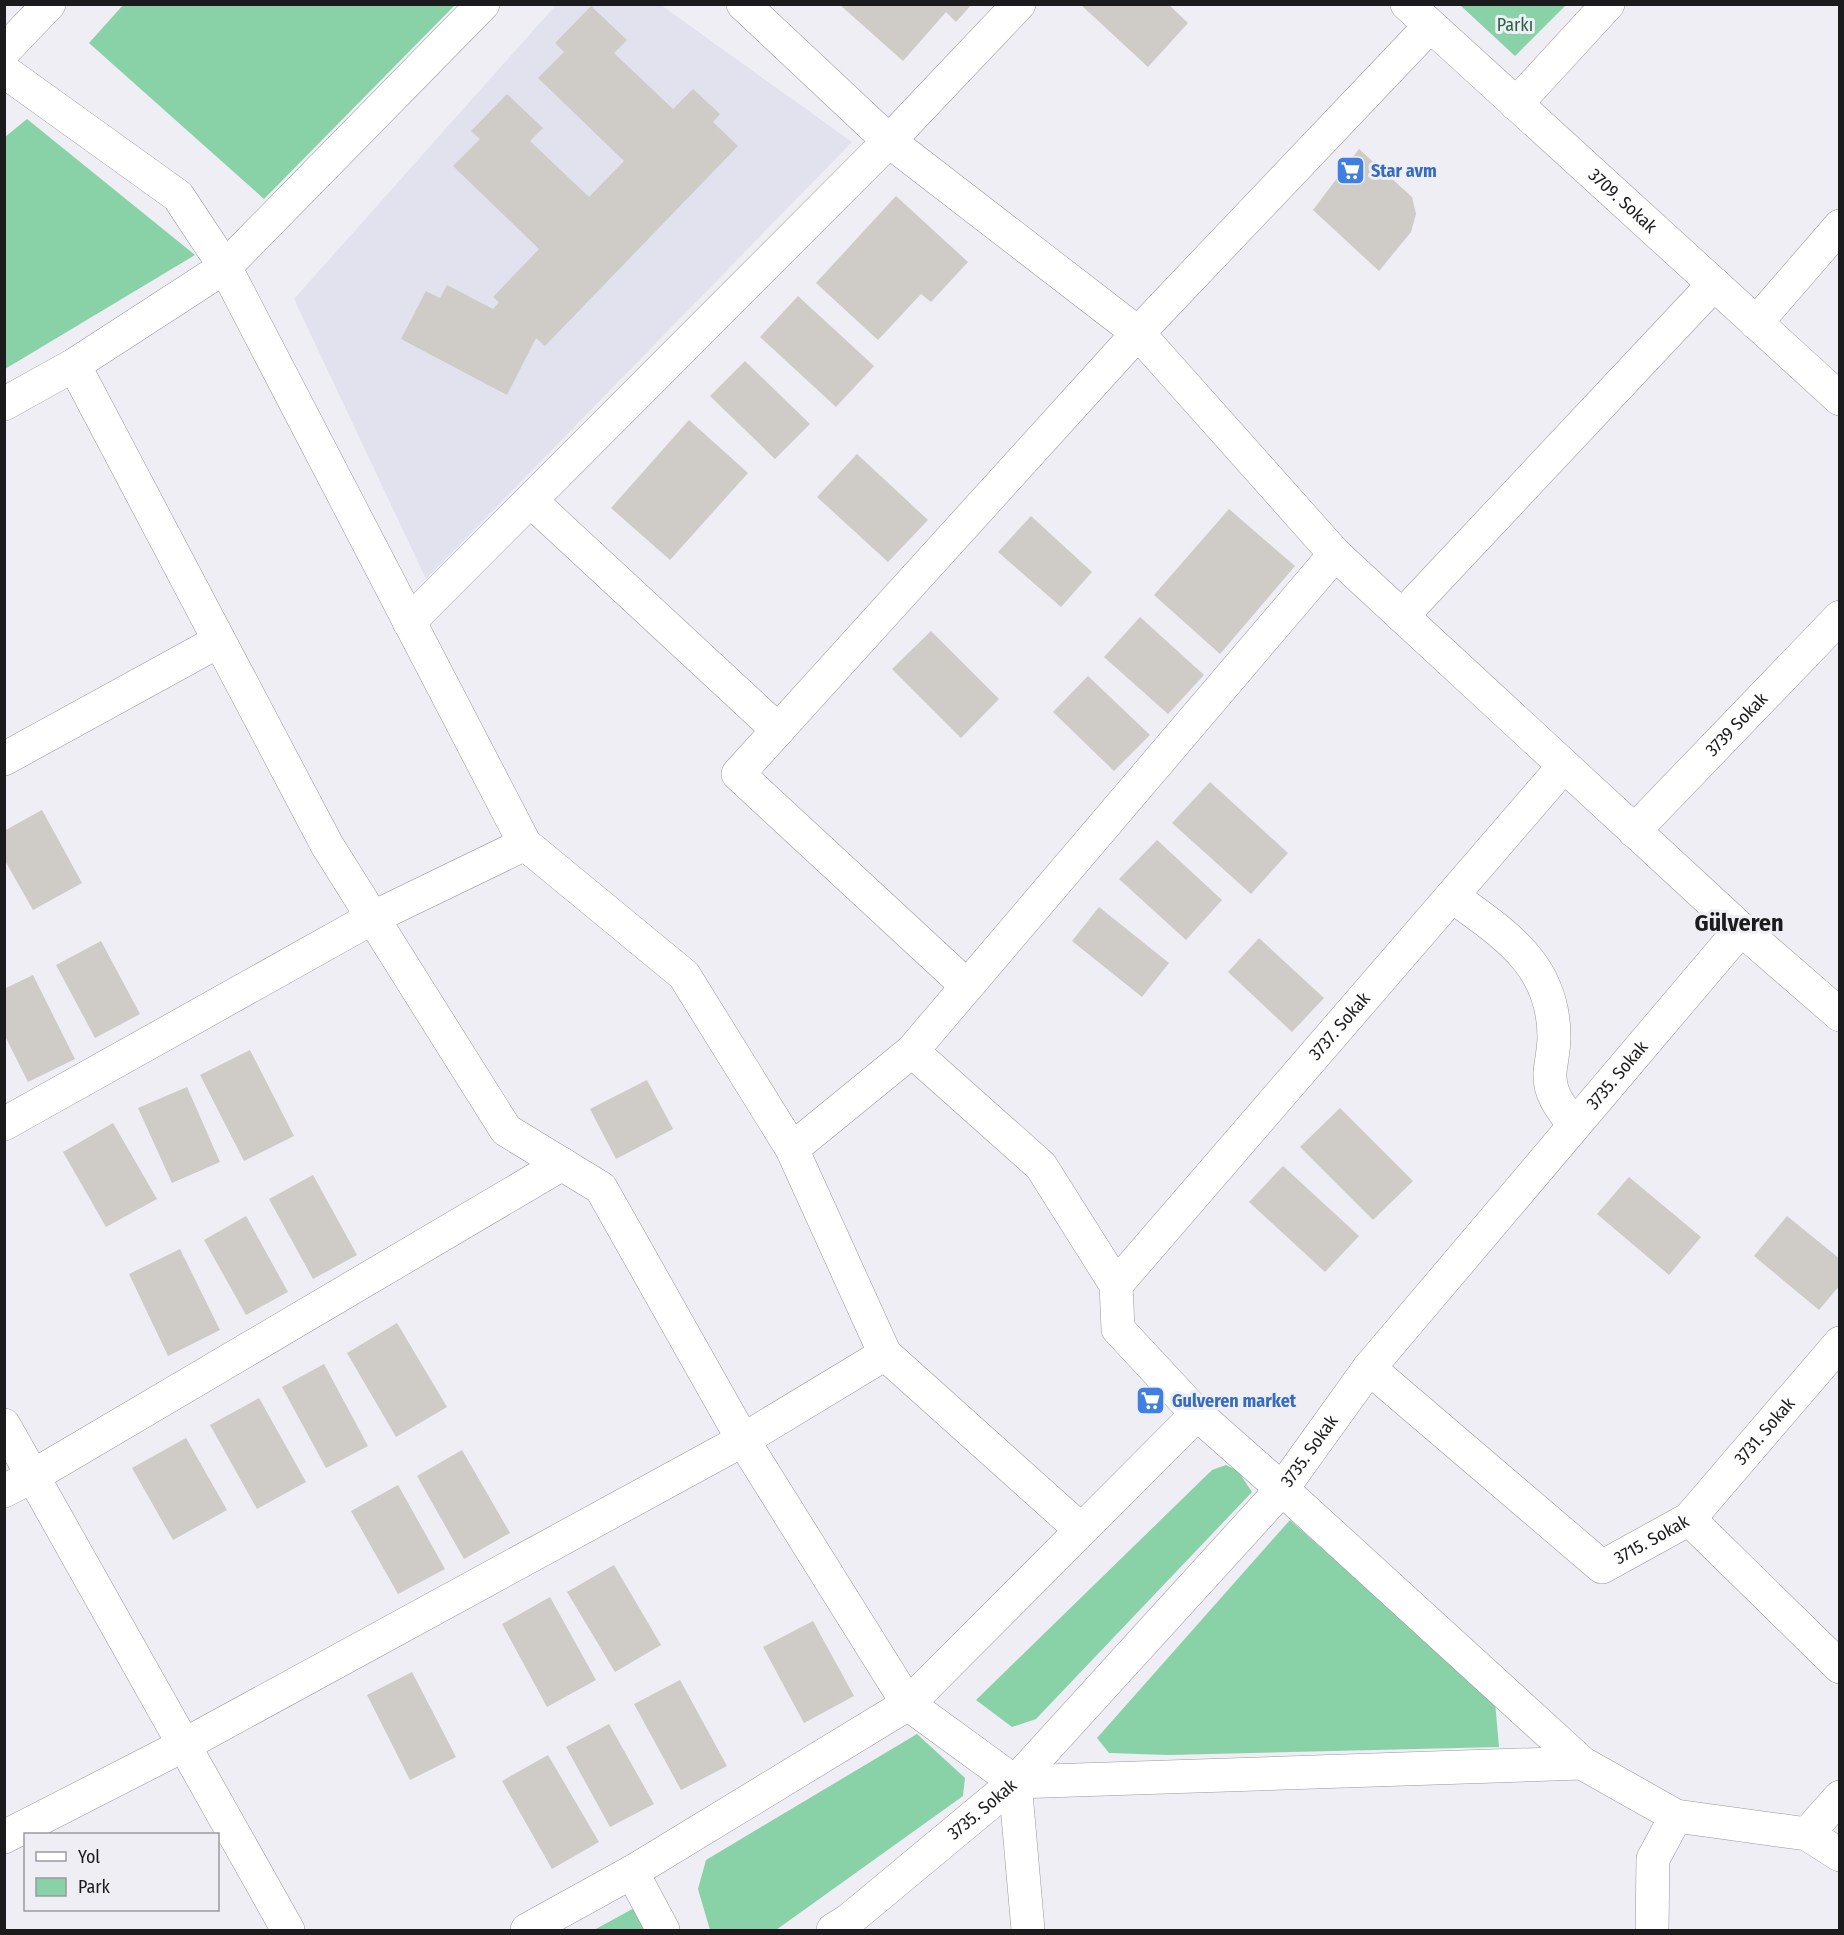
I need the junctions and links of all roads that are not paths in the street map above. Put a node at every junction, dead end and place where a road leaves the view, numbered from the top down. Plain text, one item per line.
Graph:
1 (49, 4) edge
2 (483, 4) edge
3 (742, 4) edge
4 (1019, 4) edge
5 (1608, 4) edge
6 (1418, 15) edge
7 (4, 51) edge
8 (4, 71) edge
9 (1516, 104) junction
10 (889, 141) junction
11 (1839, 226) edge
12 (225, 267) junction
13 (1714, 284) junction
14 (1756, 322) junction
15 (1138, 333) junction
16 (74, 365) junction
17 (1839, 399) edge
18 (4, 404) edge
19 (531, 501) junction
20 (1335, 554) junction
21 (1402, 616) junction
22 (1839, 616) edge
23 (410, 622) junction
24 (219, 641) junction
25 (778, 730) junction
26 (4, 759) edge
27 (1564, 766) junction
28 (1634, 831) junction
29 (525, 844) junction
30 (1452, 896) junction
31 (372, 918) junction
32 (1740, 929) junction
33 (967, 986) junction
34 (1839, 1015) edge
35 (912, 1051) junction
36 (4, 1124) edge
37 (1574, 1125) junction
38 (792, 1149) junction
39 (562, 1164) junction
40 (1116, 1285) junction
41 (1839, 1343) edge
42 (885, 1354) junction
43 (1369, 1368) junction
44 (1197, 1413) junction
45 (4, 1425) edge
46 (743, 1440) junction
47 (33, 1476) junction
48 (1282, 1489) junction
49 (4, 1491) edge
50 (1689, 1518) junction
51 (1080, 1530) junction
52 (1839, 1667) edge
53 (908, 1704) junction
54 (184, 1745) junction
55 (1582, 1763) junction
56 (1015, 1782) junction
57 (1839, 1797) edge
58 (1676, 1816) junction
59 (1807, 1833) junction
60 (4, 1837) edge
61 (1839, 1855) edge
62 (632, 1872) junction
63 (288, 1930) edge
64 (527, 1930) edge
65 (663, 1930) edge
66 (833, 1930) edge
67 (1028, 1930) edge
68 (1652, 1930) edge

1 - 7 street
2 - 12 street
3 - 10 street
4 - 10 street
5 - 9 street
6 - 9 street, 3709. Sokak
6 - 15 street
8 - 12 street
9 - 13 street, 3709. Sokak
10 - 15 street
10 - 19 street
11 - 14 street
12 - 16 street
12 - 23 street
13 - 14 street, 3709. Sokak
13 - 21 street
14 - 17 street, 3709. Sokak
15 - 20 street
15 - 25 street
16 - 18 street
16 - 24 street
19 - 23 street
19 - 25 street
20 - 21 street
20 - 33 street
21 - 27 street
22 - 28 street, 3739 Sokak
23 - 29 street
24 - 26 street
24 - 31 street
25 - 33 street
27 - 28 street
27 - 30 street, 3737. Sokak
28 - 32 street
29 - 31 street
29 - 38 street
30 - 37 street
30 - 40 street, 3737. Sokak
31 - 36 street
31 - 39 street
32 - 34 street
32 - 37 street, 3735. Sokak
33 - 35 street
35 - 38 street
35 - 40 street
37 - 43 street, 3735. Sokak
38 - 42 street
39 - 46 street
39 - 47 street
40 - 44 street
41 - 50 street, 3731. Sokak
42 - 46 street
42 - 51 street
43 - 48 street, 3735. Sokak
43 - 50 street, 3715. Sokak
44 - 48 street
44 - 51 street
45 - 47 street
46 - 53 street
46 - 54 street
47 - 49 street
47 - 54 street
48 - 55 street
48 - 56 street, 3735. Sokak
50 - 52 street, 3715. Sokak
51 - 53 street
53 - 56 street
53 - 62 street
54 - 60 street
54 - 63 street
55 - 56 street
55 - 58 street
56 - 66 street, 3735. Sokak
56 - 67 street
57 - 59 street
58 - 59 street
58 - 68 street
59 - 61 street
62 - 64 street
62 - 65 street

